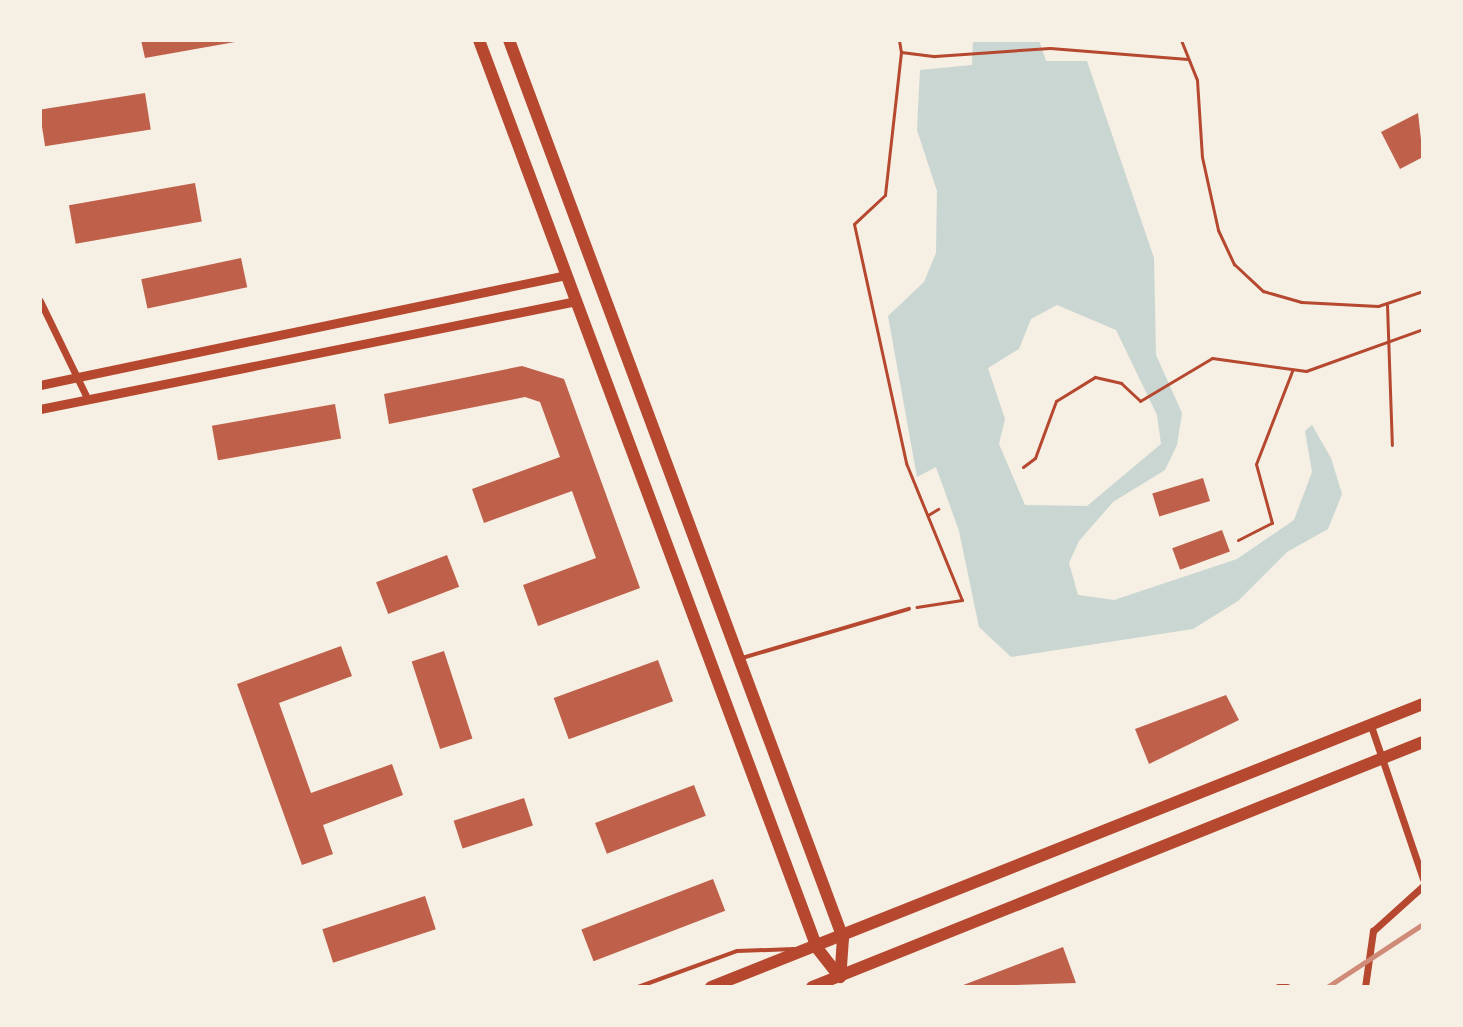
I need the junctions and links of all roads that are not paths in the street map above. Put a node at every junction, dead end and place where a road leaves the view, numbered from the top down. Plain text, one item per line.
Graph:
1 (479, 40) edge
2 (509, 40) edge
3 (566, 275) junction
4 (40, 301) edge
5 (576, 301) junction
6 (77, 377) junction
7 (40, 385) edge
8 (88, 400) junction
9 (40, 409) edge
10 (909, 609) road end
11 (739, 658) junction
12 (1423, 704) edge
13 (1371, 726) junction
14 (1423, 742) edge
15 (1382, 759) junction
16 (1423, 879) edge
17 (1423, 886) edge
18 (843, 938) junction
19 (817, 948) junction
20 (840, 977) junction
21 (638, 987) edge
22 (711, 987) edge
23 (812, 987) edge
24 (826, 987) edge
25 (1278, 987) edge
26 (1287, 987) edge
27 (1365, 987) edge

1 - 3 main road
2 - 11 main road
3 - 5 main road
3 - 6 street
4 - 6 street
5 - 8 street
5 - 19 main road
6 - 7 street
6 - 8 street
8 - 9 street
10 - 11 lane
11 - 18 main road
12 - 13 main road
13 - 15 street
13 - 18 main road
14 - 15 main road
15 - 16 street
15 - 20 main road
17 - 27 street
18 - 19 main road
18 - 20 main road
19 - 20 main road
19 - 21 lane
19 - 22 main road
20 - 23 main road
20 - 24 lane
25 - 26 street

